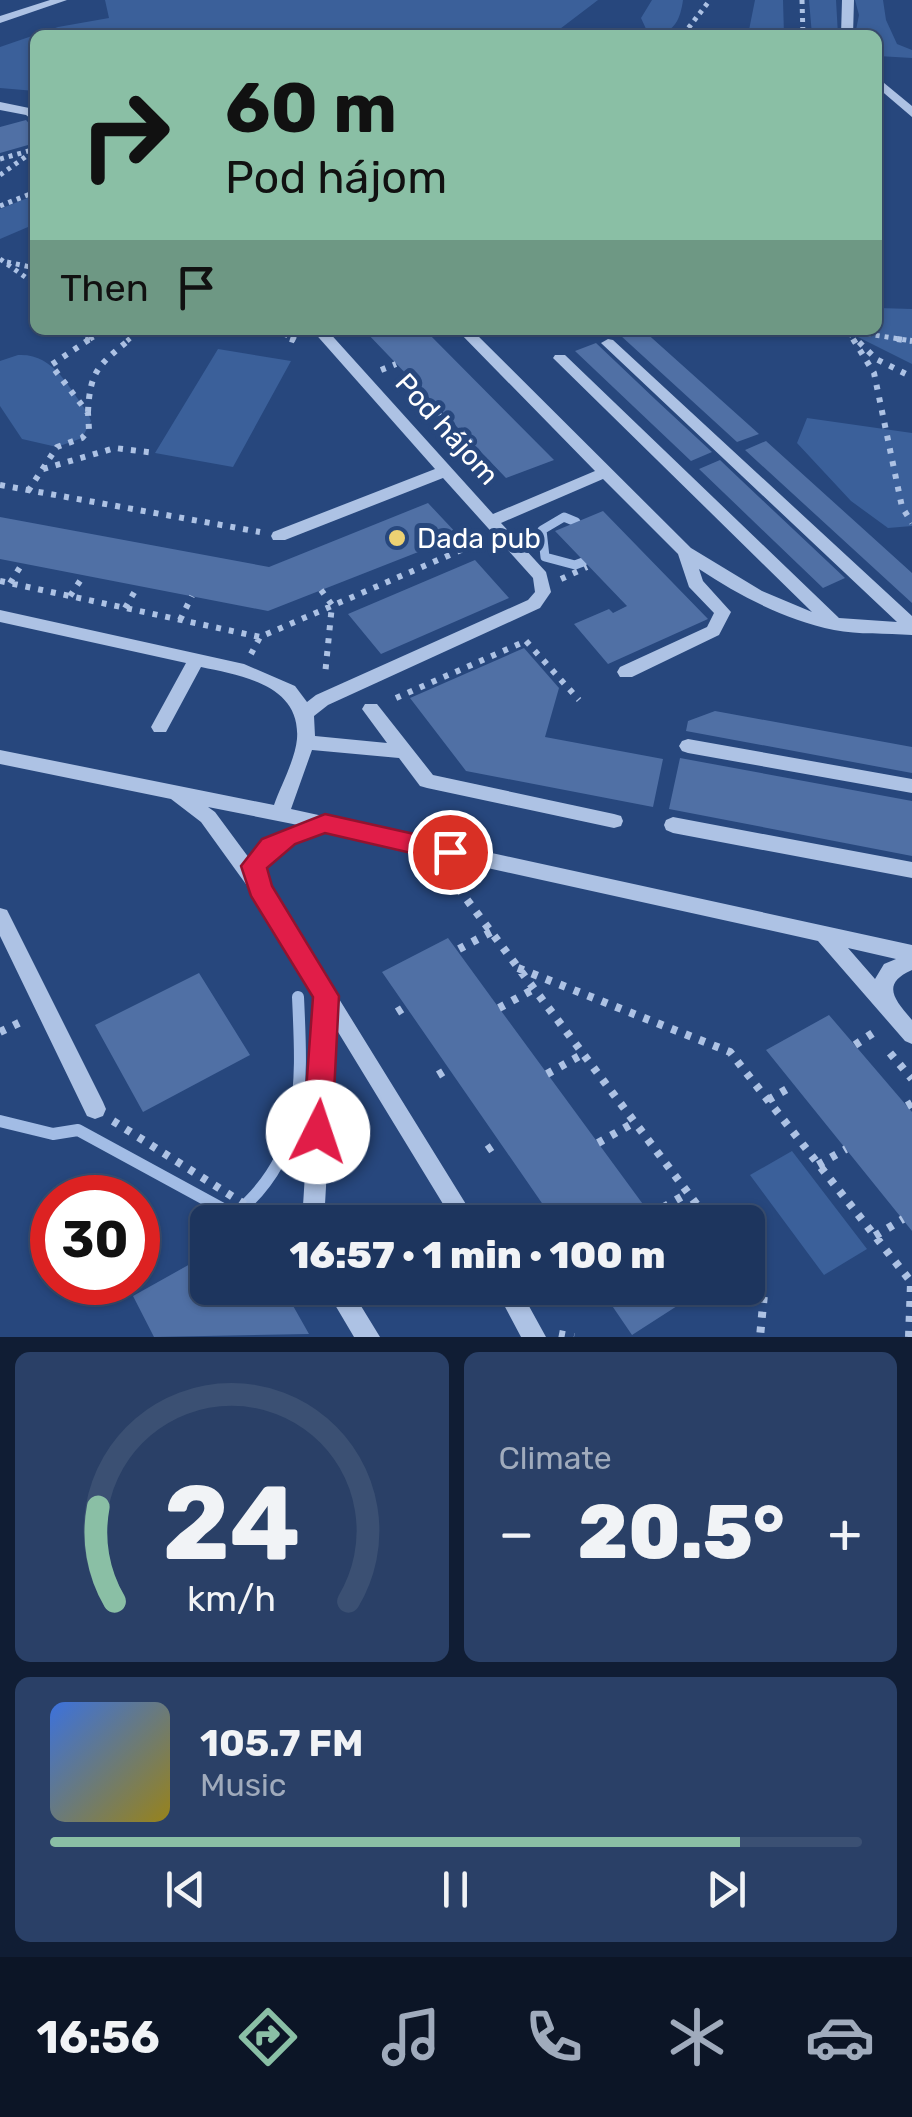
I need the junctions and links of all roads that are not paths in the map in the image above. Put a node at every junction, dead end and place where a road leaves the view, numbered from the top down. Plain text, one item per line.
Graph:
1 (61, 0) edge
2 (848, 0) edge
3 (0, 20) edge
4 (847, 30) edge
5 (882, 86) edge
6 (0, 106) edge
7 (30, 112) edge
8 (912, 112) edge
9 (324, 335) edge
10 (469, 335) edge
11 (608, 344) dead end
12 (560, 358) dead end
13 (445, 472) junction
14 (606, 472) junction
15 (490, 522) junction
16 (279, 536) road end
17 (685, 552) junction
18 (0, 616) edge
19 (834, 624) junction
20 (912, 627) edge
21 (197, 659) junction
22 (626, 672) dead end
23 (371, 709) dead end
24 (304, 713) junction
25 (160, 727) dead end
26 (306, 742) junction
27 (688, 746) dead end
28 (406, 752) junction
29 (0, 758) edge
30 (912, 786) edge
31 (174, 792) junction
32 (280, 814) junction
33 (614, 821) dead end
34 (325, 824) junction
35 (673, 825) dead end
36 (912, 870) edge
37 (260, 888) junction
38 (0, 916) edge
39 (825, 936) junction
40 (912, 957) edge
41 (326, 996) junction
42 (885, 1004) junction
43 (912, 1036) edge
44 (95, 1109) road end
45 (314, 1205) edge
46 (455, 1205) edge
47 (348, 1305) edge
48 (518, 1305) edge
49 (368, 1337) edge
50 (534, 1337) edge

1 - 3 street
2 - 4 street
5 - 8 street
6 - 7 street
9 - 13 street, Pod hájom
10 - 14 street
11 - 20 street
12 - 19 street
13 - 15 street, Pod hájom
13 - 16 street
14 - 15 street
14 - 17 street
15 - 24 street, Pod hájom
17 - 19 street
17 - 22 street
18 - 21 street
19 - 20 street
21 - 24 street
21 - 25 street
23 - 28 street
24 - 26 street
26 - 28 street
26 - 32 street
27 - 30 street
28 - 33 street
29 - 31 street
31 - 32 street
31 - 37 street
32 - 34 street
34 - 37 street
34 - 39 street
35 - 36 street
37 - 41 street
38 - 44 street
39 - 40 street
39 - 42 street
40 - 42 street
41 - 45 street
41 - 46 street
42 - 43 street
47 - 49 street
48 - 50 street

